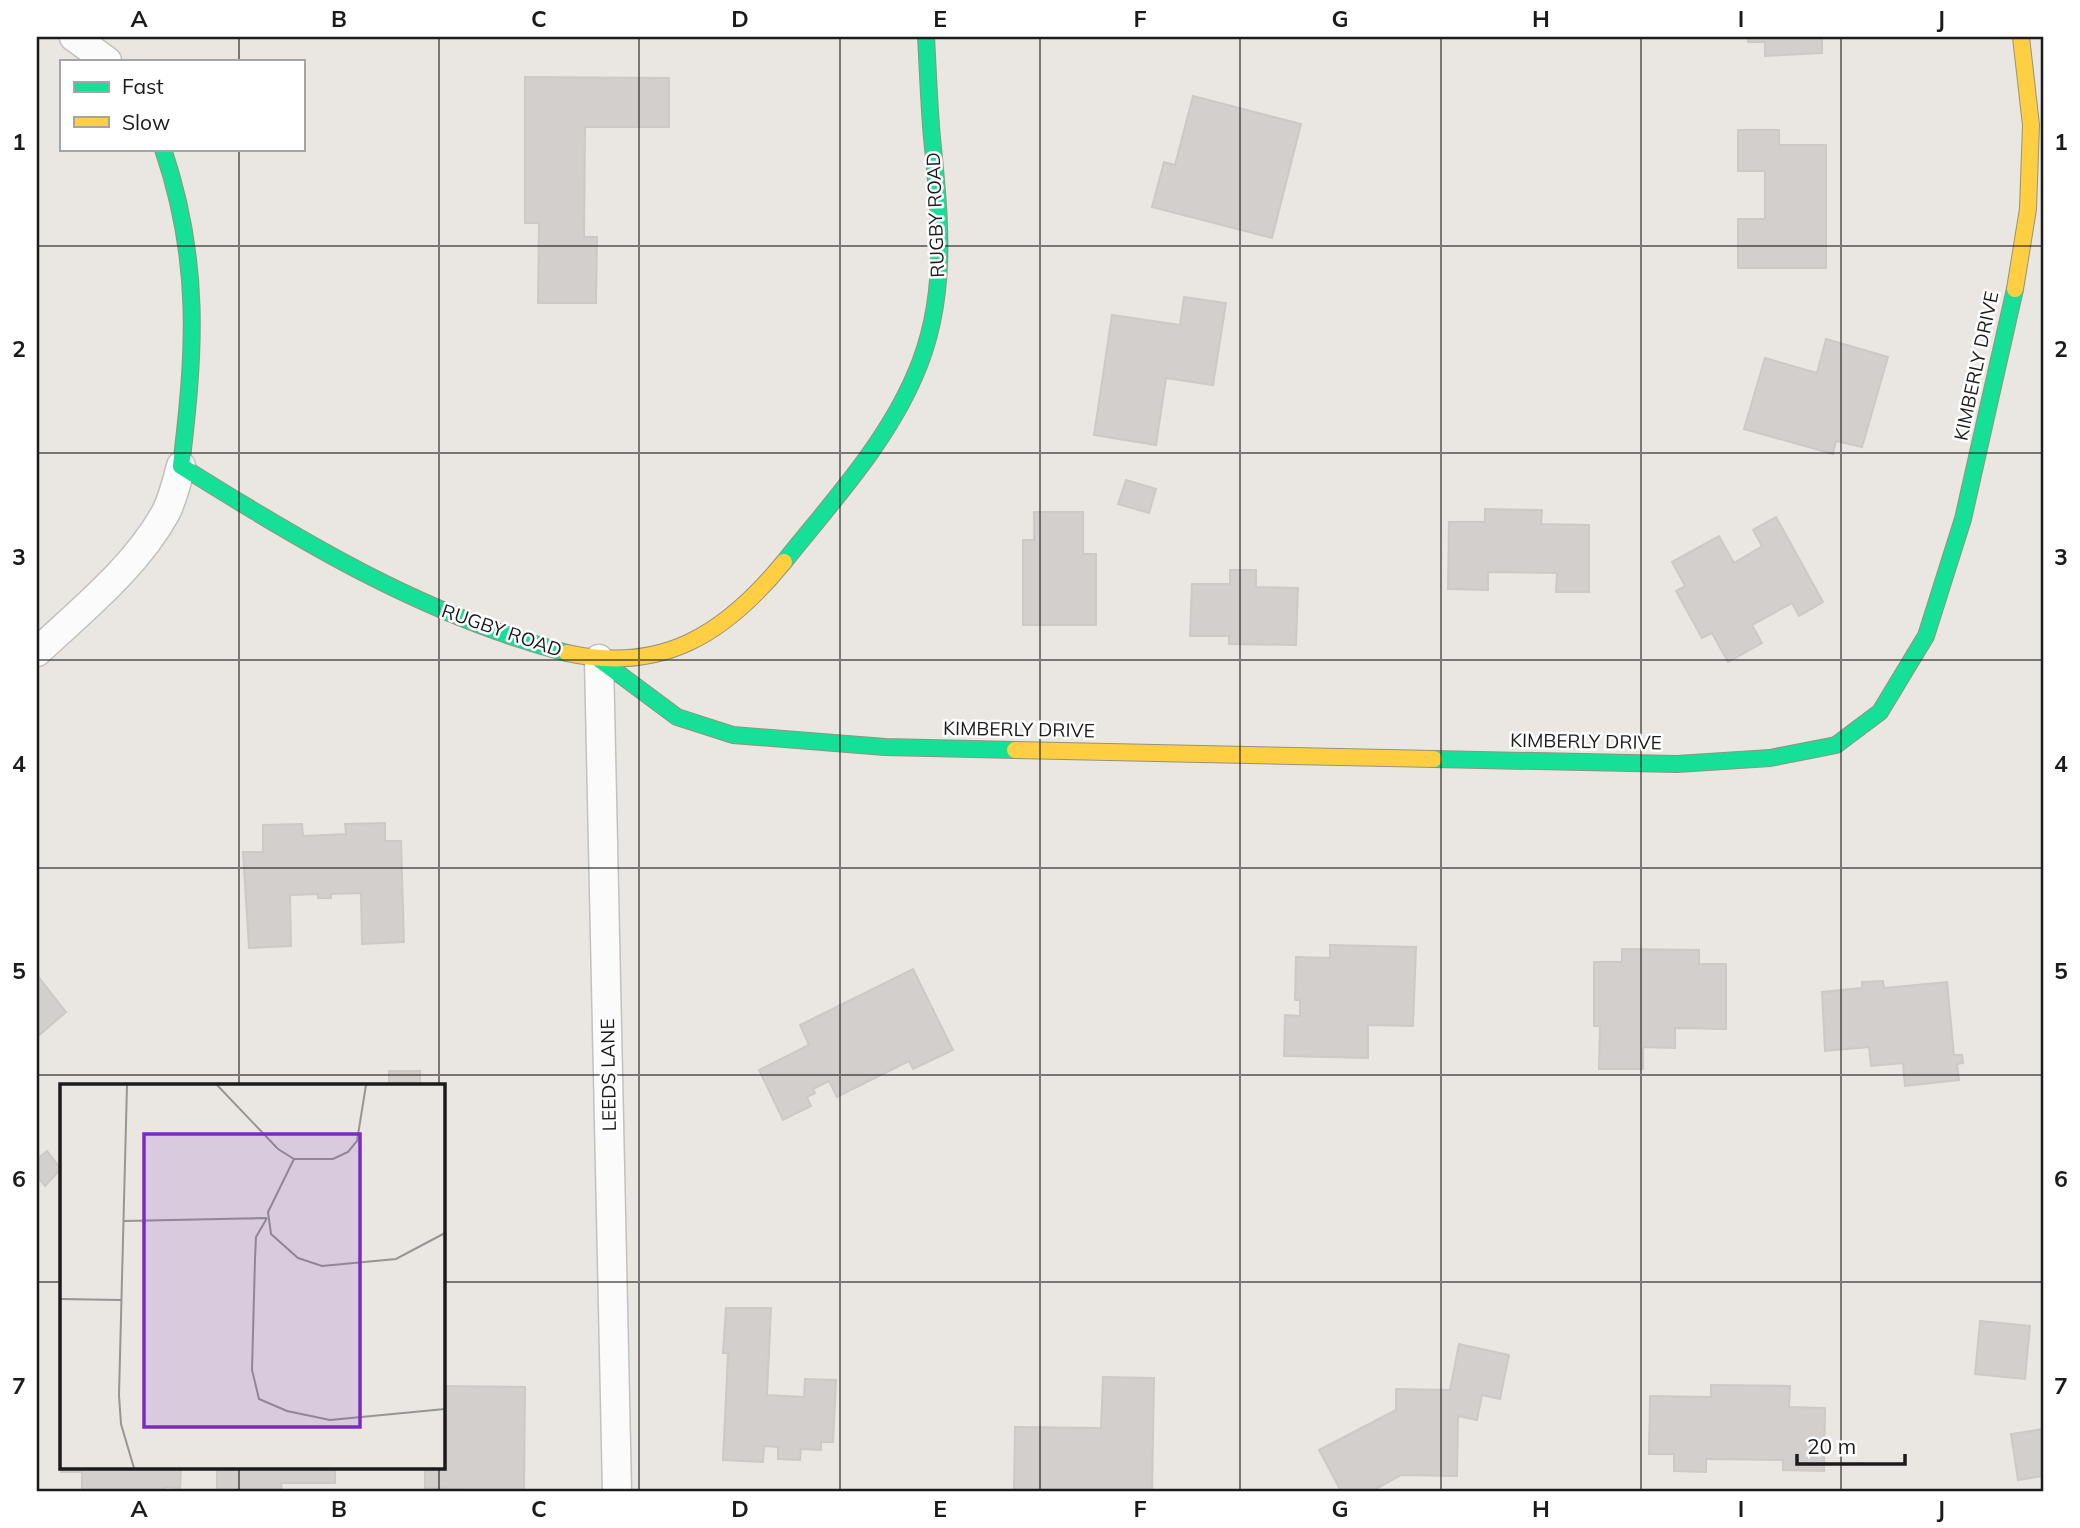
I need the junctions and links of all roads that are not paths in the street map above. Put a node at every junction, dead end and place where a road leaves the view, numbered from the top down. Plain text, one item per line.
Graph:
1 (74, 37) edge
2 (926, 37) edge
3 (2021, 37) edge
4 (106, 60) edge
5 (163, 150) edge
6 (181, 466) junction
7 (37, 652) edge
8 (599, 659) junction
9 (617, 1491) edge

1 - 4 street
2 - 8 street, RUGBY ROAD
3 - 8 street, KIMBERLY DRIVE
5 - 6 street
6 - 7 street
6 - 8 street, RUGBY ROAD
8 - 9 street, LEEDS LANE

